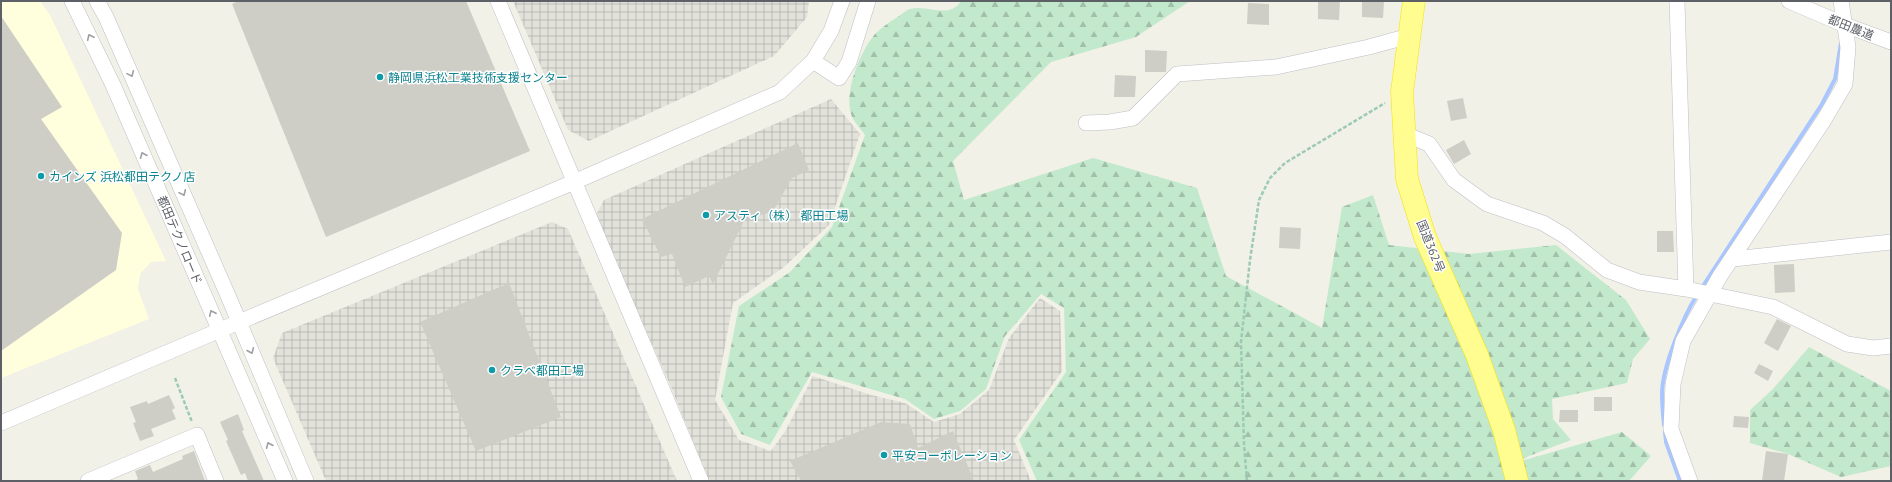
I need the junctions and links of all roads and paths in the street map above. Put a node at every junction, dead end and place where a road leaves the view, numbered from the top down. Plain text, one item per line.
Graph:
1 (72, 1) edge
2 (97, 1) edge
3 (498, 1) edge
4 (842, 1) edge
5 (868, 1) edge
6 (1414, 1) edge
7 (1677, 1) edge
8 (1790, 1) edge
9 (1841, 1) edge
10 (1845, 25) junction
11 (1409, 36) junction
12 (1891, 42) edge
13 (813, 61) junction
14 (1402, 92) junction
15 (1086, 122) dead end
16 (1405, 134) junction
17 (574, 182) junction
18 (1891, 242) edge
19 (1733, 259) junction
20 (1699, 292) junction
21 (239, 322) junction
22 (220, 330) junction
23 (1891, 346) edge
24 (175, 378) dead end
25 (1, 423) edge
26 (197, 435) junction
27 (116, 476) edge
28 (88, 481) edge
29 (216, 481) edge
30 (285, 481) edge
31 (306, 481) edge
32 (701, 481) edge
33 (1247, 481) edge
34 (1517, 481) edge
35 (1690, 481) edge

22 -> 1 street, 都田テクノロード
2 -> 21 street, 都田テクノロード
3 - 17 street
4 - 13 street
5 - 13 street
6 - 11 highway, 国道362号
7 - 20 street
8 - 10 street, 都田農道
9 - 10 street
10 - 12 street, 都田農道
10 - 19 street
11 - 14 highway, 国道362号
11 - 15 street
13 - 17 street
14 - 16 highway, 国道362号
14 - 33 path
16 - 20 street
16 - 34 highway, 国道362号
17 - 21 street
17 - 32 street
18 - 19 street
19 - 20 street
20 - 23 street
20 - 35 street
21 - 22 street
21 -> 31 street, 都田テクノロード
22 - 25 street
30 -> 22 street, 都田テクノロード
24 - 26 path
26 - 27 street
26 - 29 street
27 - 28 street

